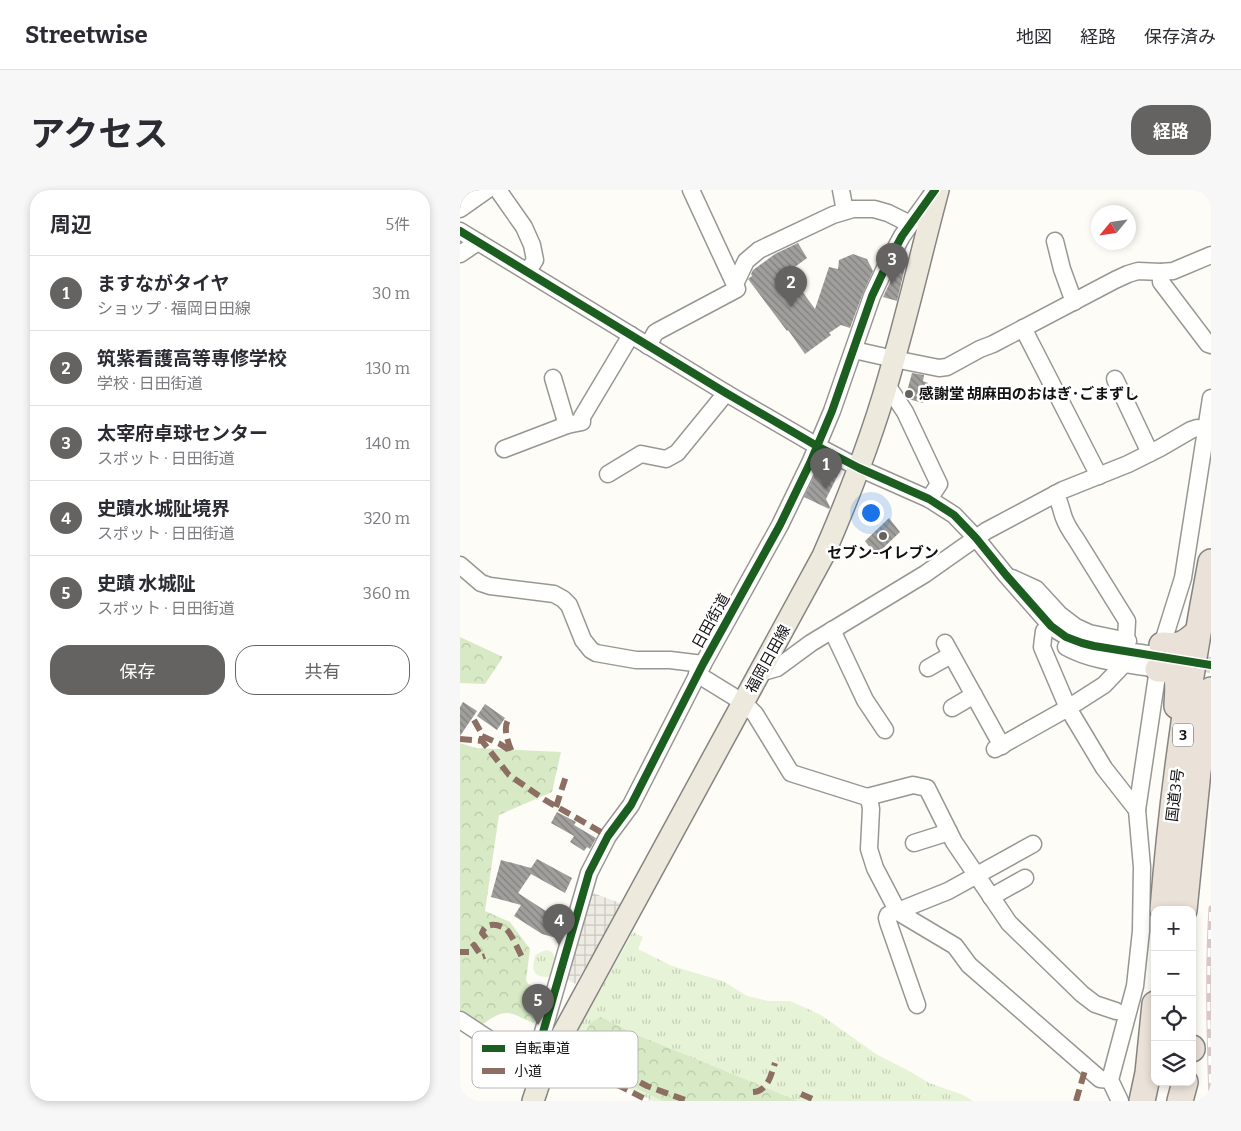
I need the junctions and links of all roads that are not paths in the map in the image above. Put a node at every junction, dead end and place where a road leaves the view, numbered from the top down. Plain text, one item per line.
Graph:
1 (487, 190) edge
2 (498, 190) edge
3 (691, 190) edge
4 (841, 190) edge
5 (937, 190) edge
6 (460, 209) edge
7 (846, 211) junction
8 (910, 224) junction
9 (460, 231) edge
10 (1055, 241) dead end
11 (478, 242) junction
12 (460, 254) edge
13 (1211, 255) edge
14 (528, 271) junction
15 (1161, 272) junction
16 (735, 284) junction
17 (1074, 302) junction
18 (1023, 328) junction
19 (631, 335) junction
20 (1211, 345) edge
21 (648, 346) junction
22 (854, 350) junction
23 (894, 360) junction
24 (553, 378) dead end
25 (1116, 380) dead end
26 (887, 385) junction
27 (726, 393) junction
28 (1211, 398) edge
29 (567, 425) junction
30 (1206, 430) junction
31 (817, 446) junction
32 (504, 449) dead end
33 (1150, 453) junction
34 (859, 468) junction
35 (608, 474) dead end
36 (1099, 476) junction
37 (1055, 494) junction
38 (930, 499) junction
39 (976, 538) junction
40 (1211, 562) edge
41 (460, 565) edge
42 (1006, 574) junction
43 (832, 630) junction
44 (1044, 631) junction
45 (1197, 633) junction
46 (1126, 640) junction
47 (1156, 656) junction
48 (1125, 664) junction
49 (928, 668) dead end
50 (700, 669) junction
51 (760, 673) junction
52 (1211, 690) edge
53 (974, 695) junction
54 (744, 703) junction
55 (952, 708) dead end
56 (1068, 708) junction
57 (885, 730) dead end
58 (1175, 794) junction
59 (867, 797) junction
60 (1137, 810) junction
61 (949, 832) junction
62 (914, 843) dead end
63 (1033, 844) dead end
64 (976, 876) junction
65 (1025, 878) dead end
66 (991, 898) junction
67 (1163, 906) edge
68 (1184, 906) edge
69 (898, 912) junction
70 (1144, 995) edge
71 (917, 1005) dead end
72 (1116, 1011) dead end
73 (460, 1020) edge
74 (477, 1031) edge
75 (543, 1031) edge
76 (564, 1031) edge
77 (1110, 1080) junction
78 (1166, 1086) edge
79 (1184, 1086) edge
80 (1192, 1086) edge
81 (529, 1088) edge
82 (537, 1088) edge
83 (517, 1101) edge
84 (533, 1101) edge
85 (1120, 1101) edge
86 (1142, 1101) edge
87 (1164, 1101) edge
88 (1180, 1101) edge
89 (1191, 1101) edge

1 - 6 street
2 - 14 street
3 - 16 street
4 - 7 street
5 - 8 street, 日田街道
5 - 23 main road, 福岡日田線
7 - 8 street
7 - 16 street
8 - 22 street, 日田街道
9 - 11 street
10 - 17 street
11 - 12 street
11 - 14 street
13 - 15 street
14 - 19 street
15 - 17 street
15 - 20 street
16 - 21 street
17 - 18 street
18 - 23 street
18 - 36 street
19 - 21 street
19 - 29 street
21 - 27 street
22 - 23 street
22 - 31 street, 日田街道
23 - 26 main road, 福岡日田線
24 - 29 street
25 - 33 street
26 - 34 main road, 福岡日田線
26 - 38 street
27 - 31 street
27 - 35 street
28 - 30 street
29 - 32 street
30 - 33 street
30 - 47 street
31 - 34 street
31 - 50 street, 日田街道
33 - 36 street
34 - 38 street
34 - 51 main road, 福岡日田線
36 - 37 street
37 - 39 street
37 - 46 street
38 - 39 street
39 - 42 street
39 - 43 street
40 - 45 highway, 国道3号 / 3
41 - 50 street
42 - 44 street
42 - 46 street
42 - 47 street
43 - 51 street
43 - 57 street
44 - 48 street
44 - 56 street
45 - 47 highway
45 - 58 highway, 国道3号 / 3
46 - 47 street
47 - 48 street
47 - 58 highway
47 - 60 street
48 - 56 street
49 - 53 street
50 - 54 street
50 - 75 street, 日田街道
51 - 54 main road, 福岡日田線
52 - 68 highway, 国道3号 / 3
53 - 55 street
53 - 56 street
54 - 59 street
54 - 76 main road, 福岡日田線
56 - 60 street
58 - 67 highway, 国道3号 / 3
59 - 61 street
59 - 69 street
60 - 70 street
61 - 62 street
61 - 64 street
63 - 64 street
64 - 66 street
64 - 69 street
65 - 66 street
66 - 72 street
69 - 71 street
69 - 77 street
70 - 77 street
70 - 86 highway
73 - 74 street
77 - 85 street
78 - 87 highway
79 - 88 highway
80 - 89 street
81 - 83 main road
82 - 84 main road, 福岡日田線

